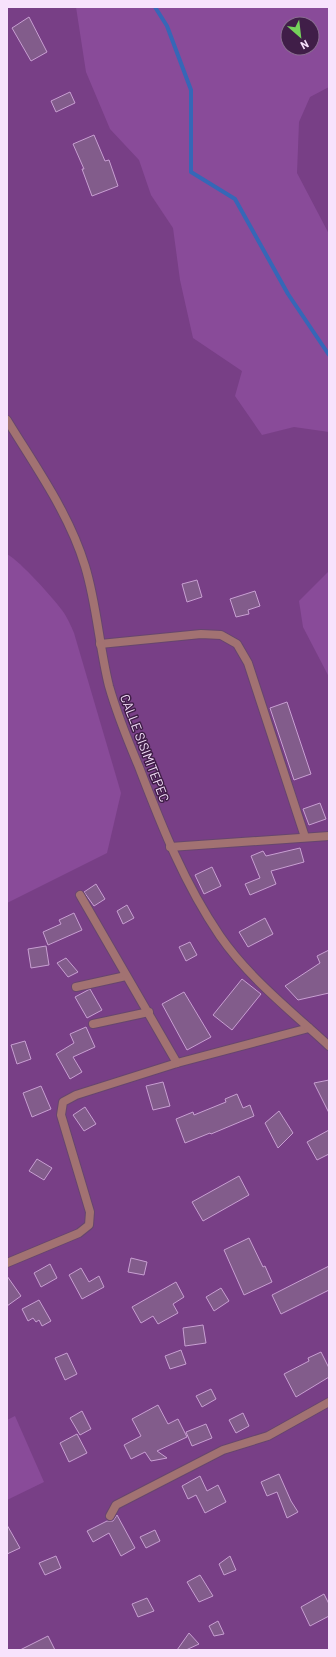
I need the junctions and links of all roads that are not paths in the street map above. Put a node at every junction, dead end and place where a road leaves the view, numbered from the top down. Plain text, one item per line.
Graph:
1 (7, 420) edge
2 (100, 644) junction
3 (329, 836) edge
4 (305, 837) junction
5 (170, 847) junction
6 (80, 895) dead end
7 (126, 976) junction
8 (76, 987) dead end
9 (149, 1012) junction
10 (93, 1024) dead end
11 (310, 1028) junction
12 (329, 1046) edge
13 (177, 1063) junction
14 (7, 1263) edge
15 (329, 1402) edge
16 (110, 1516) dead end

1 - 2 street, CALLE SISIMITEPEC
2 - 4 street
2 - 5 street, CALLE SISIMITEPEC
3 - 4 street
4 - 5 street
5 - 11 street, CALLE SISIMITEPEC
6 - 7 street
7 - 8 street
7 - 9 street
9 - 10 street
9 - 13 street
11 - 12 street, CALLE SISIMITEPEC
11 - 13 street
13 - 14 street
15 - 16 street

